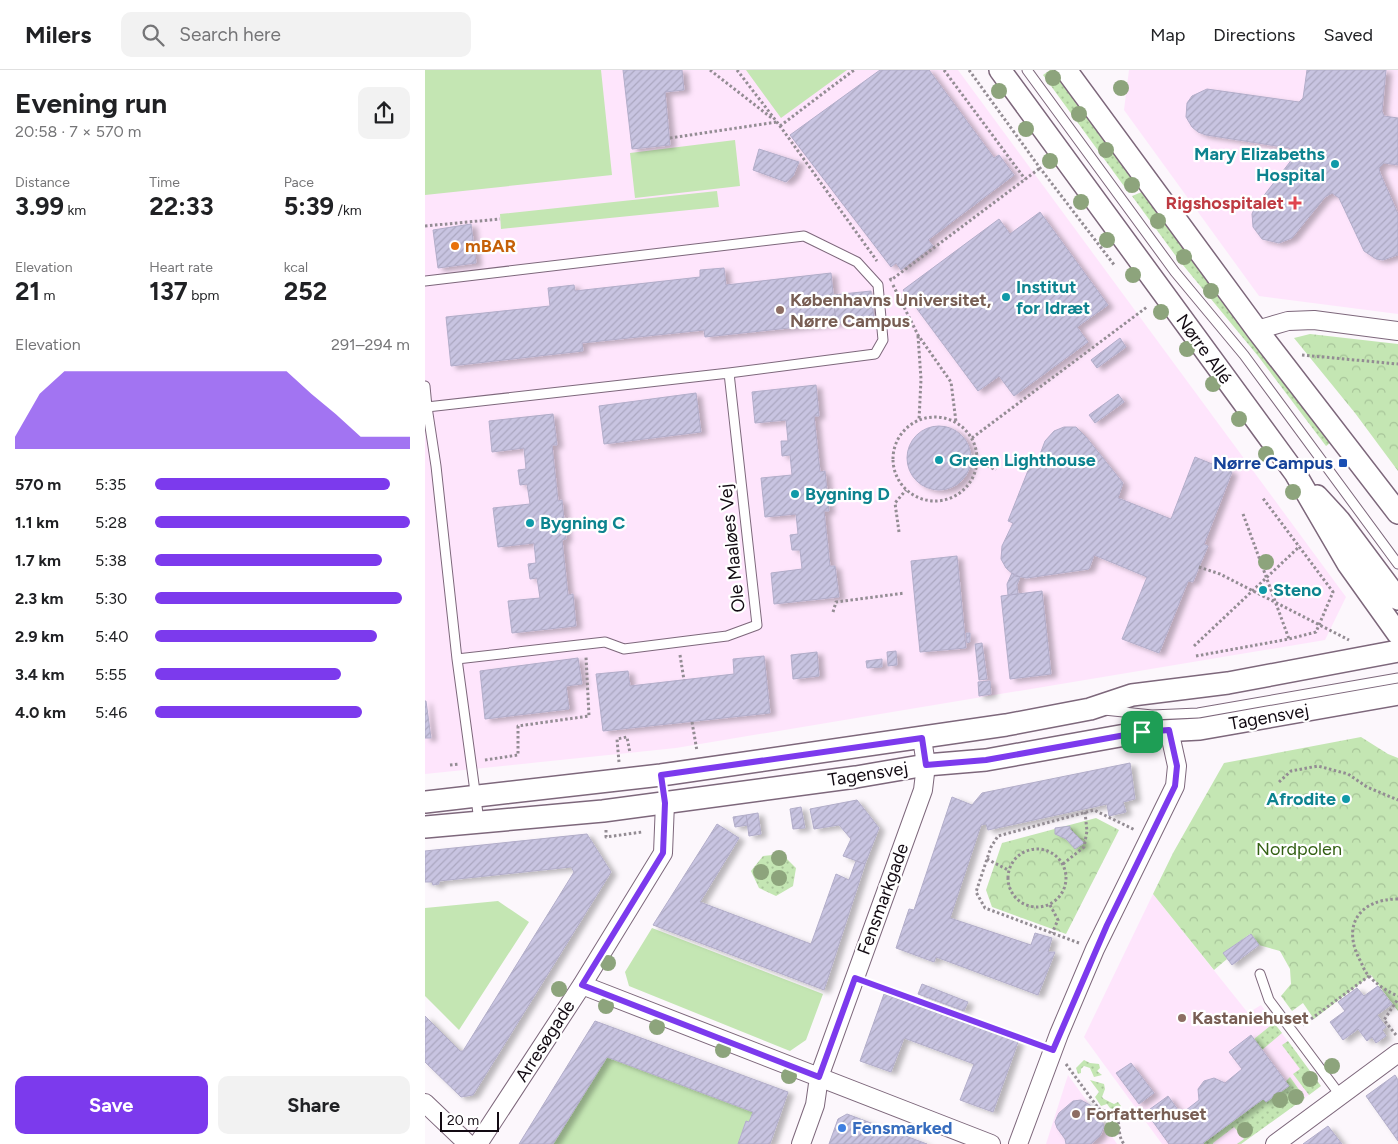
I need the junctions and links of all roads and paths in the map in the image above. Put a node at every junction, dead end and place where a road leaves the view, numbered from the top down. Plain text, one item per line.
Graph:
1 (710, 70) edge
2 (737, 70) edge
3 (854, 70) edge
4 (944, 70) edge
5 (969, 70) edge
6 (1000, 70) edge
7 (1027, 70) edge
8 (1066, 70) edge
9 (777, 122) junction
10 (780, 126) junction
11 (670, 138) dead end
12 (1040, 168) junction
13 (1025, 179) junction
14 (500, 219) dead end
15 (425, 226) edge
16 (879, 263) dead end
17 (1117, 268) dead end
18 (885, 271) dead end
19 (891, 280) junction
20 (425, 281) edge
21 (1152, 314) dead end
22 (1257, 330) junction
23 (1398, 331) edge
24 (918, 335) junction
25 (1274, 352) junction
26 (1398, 364) edge
27 (729, 373) junction
28 (425, 386) edge
29 (427, 407) junction
30 (919, 420) junction
31 (956, 422) junction
32 (972, 438) junction
33 (978, 462) junction
34 (996, 470) dead end
35 (1295, 473) junction
36 (906, 490) junction
37 (1262, 497) dead end
38 (1398, 513) edge
39 (1243, 514) dead end
40 (899, 532) dead end
41 (1300, 546) junction
42 (1398, 564) edge
43 (1199, 567) dead end
44 (1267, 576) junction
45 (1252, 590) junction
46 (905, 593) dead end
47 (1398, 599) edge
48 (1276, 602) junction
49 (833, 612) dead end
50 (1320, 625) junction
51 (1398, 634) edge
52 (1289, 639) junction
53 (678, 642) junction
54 (585, 645) junction
55 (1194, 646) dead end
56 (1389, 653) edge
57 (1196, 656) dead end
58 (457, 659) junction
59 (1398, 678) edge
60 (684, 680) dead end
61 (1398, 694) edge
62 (1090, 709) junction
63 (692, 722) dead end
64 (1169, 730) junction
65 (922, 738) junction
66 (630, 753) dead end
67 (472, 762) junction
68 (619, 762) dead end
69 (926, 765) junction
70 (700, 770) junction
71 (661, 775) junction
72 (1279, 782) dead end
73 (476, 797) junction
74 (1398, 800) edge
75 (425, 802) edge
76 (665, 803) junction
77 (1085, 812) junction
78 (479, 821) junction
79 (425, 826) edge
80 (641, 832) dead end
81 (606, 837) dead end
82 (1149, 838) junction
83 (987, 859) junction
84 (1063, 864) junction
85 (1008, 870) junction
86 (1398, 899) edge
87 (1050, 905) junction
88 (1052, 933) junction
89 (1095, 949) junction
90 (1260, 974) dead end
91 (1369, 976) junction
92 (855, 978) junction
93 (582, 985) junction
94 (1398, 998) edge
95 (1293, 1033) junction
96 (1053, 1050) junction
97 (1397, 1051) edge
98 (819, 1077) junction
99 (1340, 1095) junction
100 (425, 1103) edge
101 (1281, 1142) edge
102 (468, 1144) edge
103 (478, 1144) edge
104 (801, 1144) edge
105 (991, 1144) edge
106 (1018, 1144) edge
107 (1124, 1144) edge

1 - 9 path
2 - 9 path
3 - 10 path
4 - 13 path
5 - 12 path
6 - 35 street, Nørre Allé
7 - 42 lane
8 - 22 street
9 - 10 path
9 - 11 path
10 - 16 path
12 - 13 path
12 - 17 path
13 - 19 path
14 - 15 path
18 - 19 path
19 - 24 path
20 - 27 lane
21 - 32 path
22 - 23 street
22 - 25 street
24 - 30 path
24 - 31 path
25 - 26 path
25 - 38 street
27 - 29 lane
27 - 53 lane, Ole Maaløes Vej
28 - 29 lane
29 - 58 lane
30 - 31 path
30 - 36 path
31 - 32 path
32 - 33 path
33 - 34 path
33 - 36 path
35 - 47 street
35 - 51 street, Nørre Allé
36 - 40 path
37 - 41 path
39 - 44 path
41 - 44 path
41 - 50 path
43 - 45 path
44 - 45 path
44 - 48 path
45 - 48 path
45 - 55 path
46 - 49 path
48 - 50 path
48 - 52 path
50 - 52 path
50 - 56 path
52 - 57 path
53 - 54 lane, Ole Maaløes Vej
53 - 60 path
54 - 58 lane, Ole Maaløes Vej
54 - 67 path
56 - 62 street, Tagensvej
58 - 67 lane
59 - 62 lane, Tagensvej
61 - 64 street, Tagensvej
62 - 65 street, Tagensvej
63 - 70 path
64 - 69 street, Tagensvej
64 - 82 street
65 - 69 street, Fensmarkgade
65 - 70 street, Tagensvej
66 - 68 path
67 - 73 lane
69 - 76 street, Tagensvej
69 - 92 street, Fensmarkgade
70 - 71 street, Tagensvej
71 - 73 street, Tagensvej
71 - 76 street
72 - 74 path
73 - 75 street, Tagensvej
73 - 78 lane
76 - 78 street, Tagensvej
76 - 93 street, Arresøgade
77 - 82 path
77 - 83 path
77 - 84 path
78 - 79 street, Tagensvej
80 - 81 path
82 - 89 street
83 - 85 path
83 - 88 path
84 - 85 path
84 - 87 path
85 - 87 path
86 - 91 path
87 - 88 path
88 - 89 path
89 - 96 street
90 - 95 lane
91 - 94 path
91 - 95 path
92 - 96 path
92 - 98 street, Fensmarkgade
93 - 98 street
93 - 103 street, Arresøgade
94 - 97 path
95 - 99 lane
96 - 106 street
96 - 107 path
97 - 99 street
98 - 104 street, Fensmarkgade
98 - 105 street
99 - 101 street
100 - 102 street

